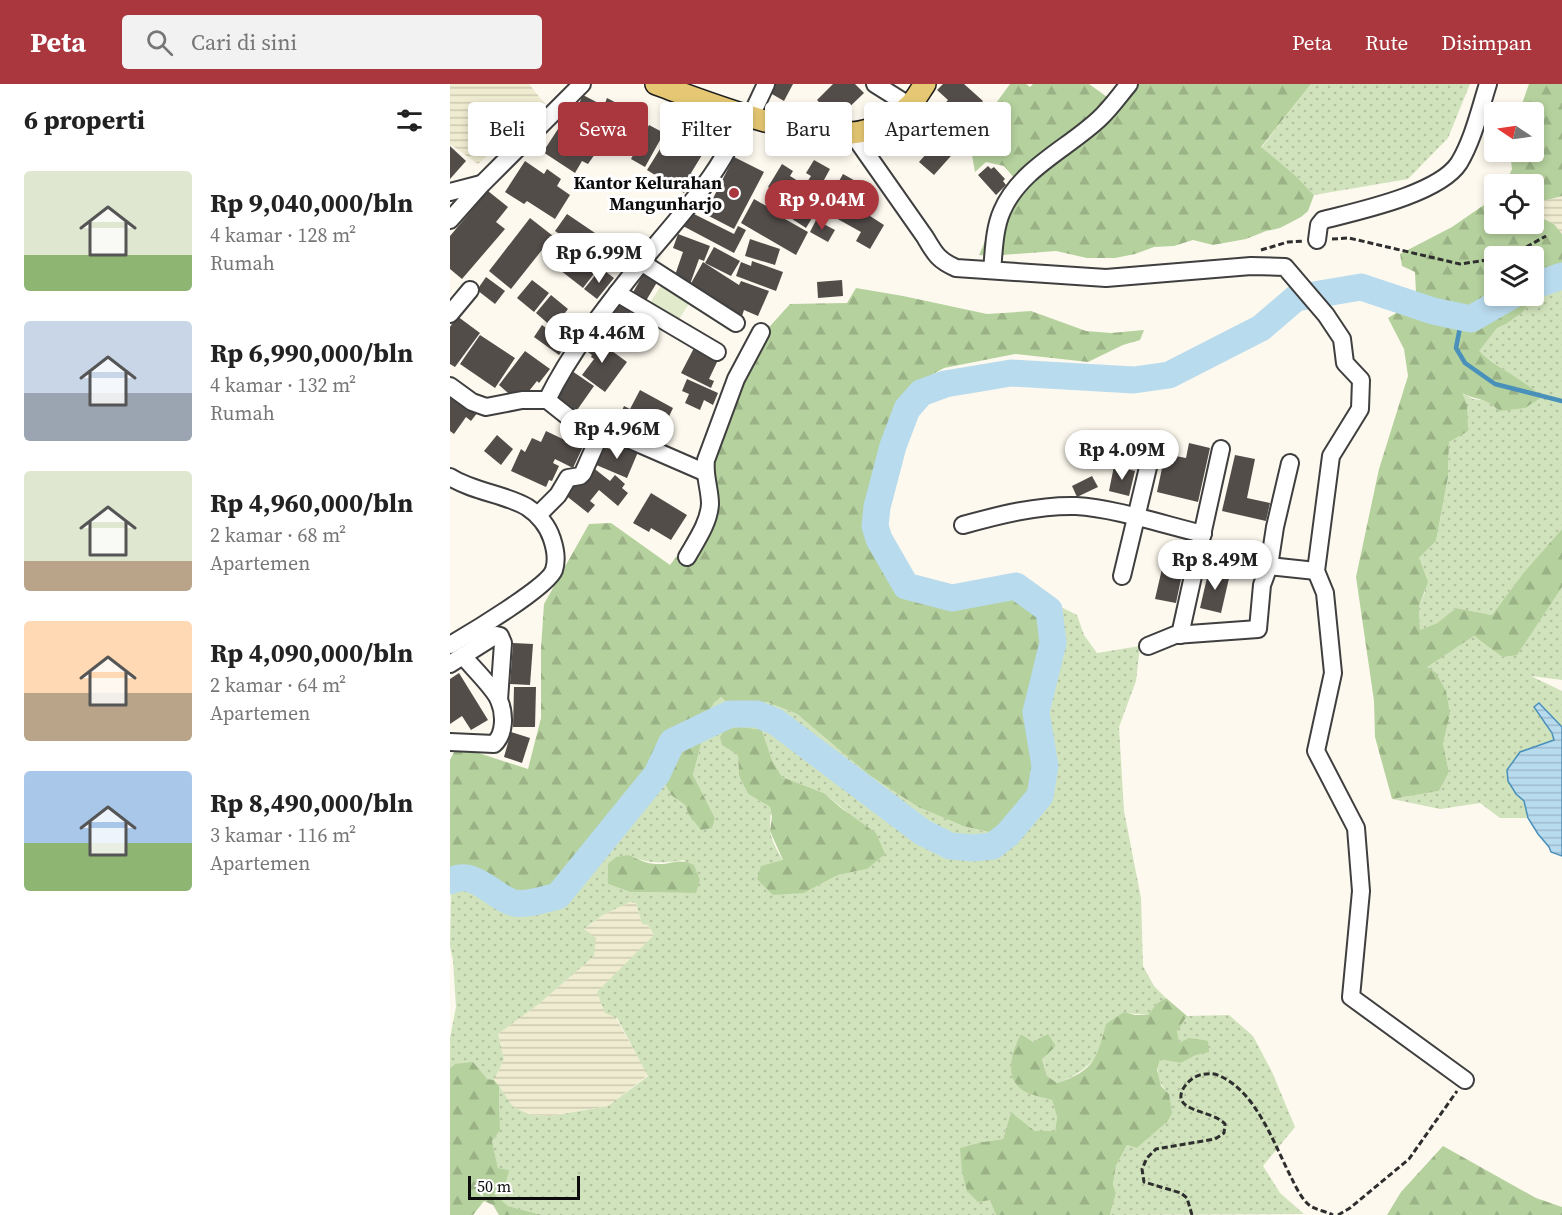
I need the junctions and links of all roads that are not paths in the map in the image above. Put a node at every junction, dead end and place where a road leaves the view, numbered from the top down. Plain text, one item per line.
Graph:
1 (582, 84) edge
2 (656, 84) edge
3 (766, 84) edge
4 (875, 84) edge
5 (925, 84) edge
6 (1129, 84) edge
7 (1488, 84) edge
8 (708, 102) edge
9 (904, 102) edge
10 (913, 102) edge
11 (753, 103) edge
12 (864, 129) edge
13 (852, 133) joint
14 (723, 156) edge
15 (482, 184) junction
16 (450, 192) edge
17 (450, 220) edge
18 (1317, 240) road end
19 (641, 262) junction
20 (992, 270) junction
21 (470, 290) dead end
22 (617, 293) junction
23 (450, 314) edge
24 (736, 323) dead end
25 (761, 332) dead end
26 (717, 352) dead end
27 (450, 386) edge
28 (547, 400) junction
29 (602, 430) junction
30 (1221, 449) dead end
31 (1151, 455) dead end
32 (1290, 464) dead end
33 (704, 472) junction
34 (450, 477) edge
35 (537, 515) junction
36 (1136, 518) junction
37 (963, 525) dead end
38 (1203, 534) junction
39 (1198, 553) junction
40 (687, 557) dead end
41 (1269, 566) junction
42 (1316, 571) junction
43 (1122, 576) dead end
44 (1180, 635) junction
45 (1148, 646) dead end
46 (454, 655) edge
47 (499, 700) junction
48 (450, 742) edge
49 (1465, 1080) road end

1 - 15 street
2 - 8 main road
3 - 11 street
4 - 9 street
5 - 10 main road
6 - 20 street
7 - 18 street
12 - 13 main road
13 - 20 street
14 - 19 street
15 - 16 street
15 - 17 street
19 - 22 street
19 - 24 street
20 - 42 street
21 - 23 street
22 - 26 street
22 - 28 street
25 - 33 street
27 - 28 street
28 - 29 street
29 - 33 street
29 - 35 street
30 - 38 street
31 - 36 street
32 - 41 street
33 - 40 street
34 - 35 street
35 - 46 street
36 - 37 street
36 - 38 street
36 - 43 street
38 - 39 street
39 - 41 street
39 - 44 street
41 - 42 street
41 - 44 street
42 - 49 street
44 - 45 street
46 - 47 street
46 - 47 street
47 - 48 street

